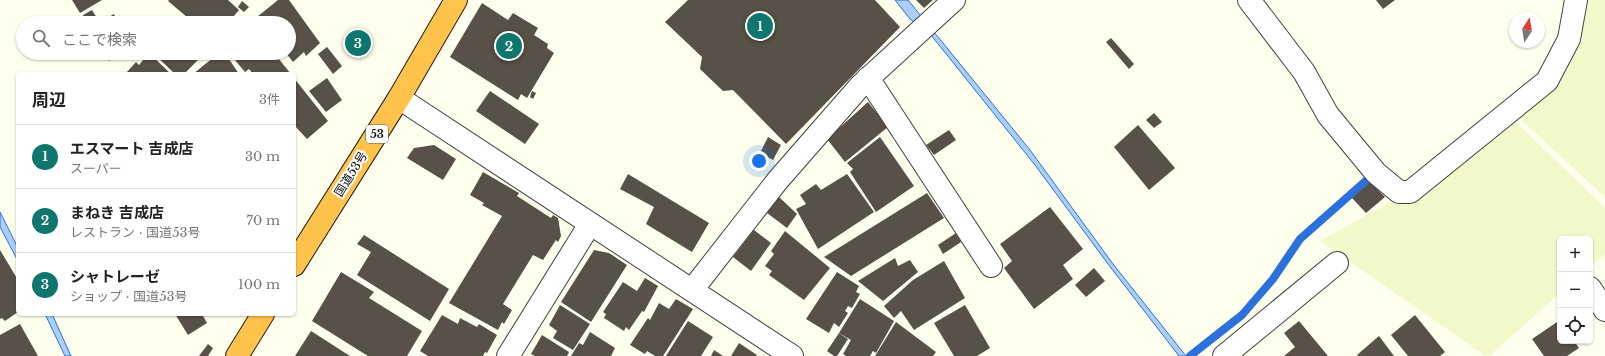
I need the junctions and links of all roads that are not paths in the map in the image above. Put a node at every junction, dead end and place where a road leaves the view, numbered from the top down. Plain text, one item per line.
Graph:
1 (456, 0) edge
2 (954, 0) edge
3 (1249, 0) edge
4 (1576, 0) edge
5 (868, 78) junction
6 (399, 98) junction
7 (590, 224) junction
8 (296, 262) edge
9 (1337, 263) dead end
10 (991, 266) dead end
11 (692, 290) junction
12 (1593, 292) edge
13 (1605, 310) edge
14 (262, 316) edge
15 (237, 356) edge
16 (508, 356) edge
17 (792, 356) edge
18 (1224, 356) edge

1 - 6 highway, 国道53号 / 53
2 - 5 street
3 - 4 street
5 - 10 street
5 - 11 street
6 - 7 street
6 - 8 highway, 国道53号 / 53
7 - 11 street
7 - 16 street
9 - 18 street
11 - 17 street
12 - 13 street
14 - 15 highway

